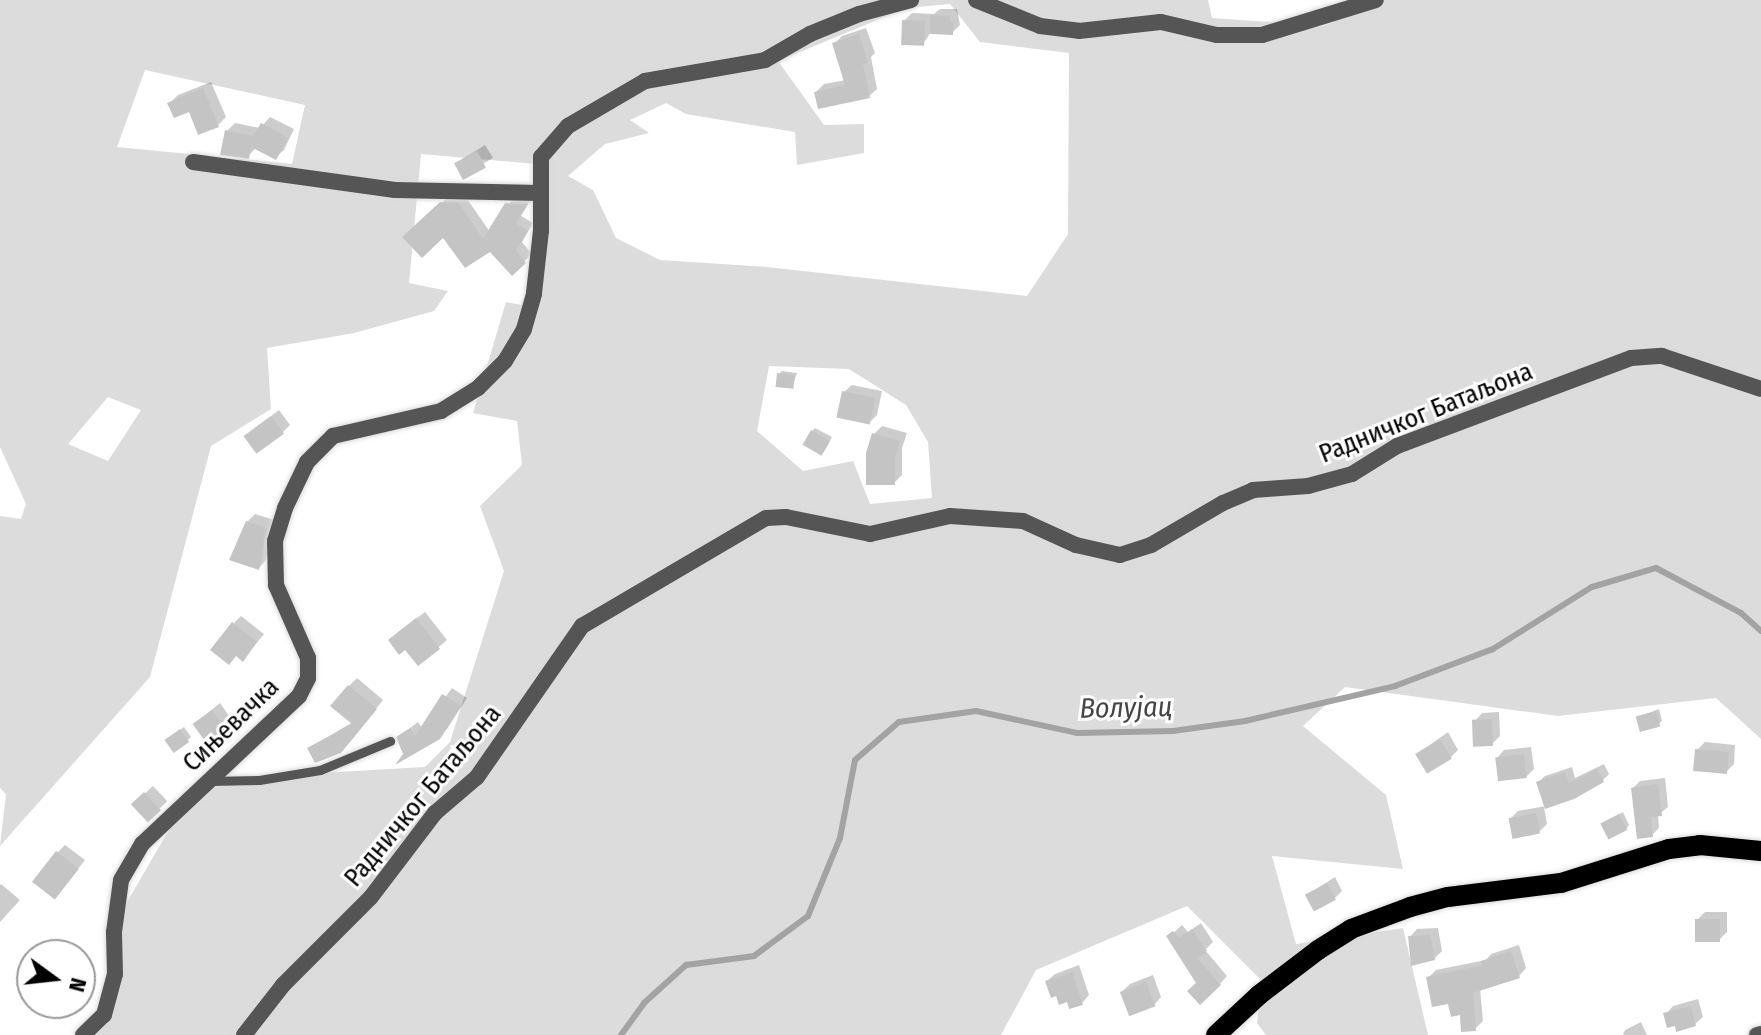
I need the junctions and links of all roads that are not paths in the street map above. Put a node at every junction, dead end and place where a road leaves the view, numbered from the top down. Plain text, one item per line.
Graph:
1 (911, 0) edge
2 (976, 0) edge
3 (1376, 0) edge
4 (193, 162) dead end
5 (540, 193) junction
6 (1761, 389) edge
7 (390, 741) dead end
8 (209, 781) junction
9 (1761, 851) edge
10 (83, 1035) edge
11 (244, 1035) edge
12 (1216, 1035) edge

1 - 5 street, Сињевачка
2 - 3 street
4 - 5 street
5 - 8 street, Сињевачка
6 - 11 street, Радничког Батаљона
7 - 8 lane
8 - 10 street, Сињевачка
9 - 12 main road

